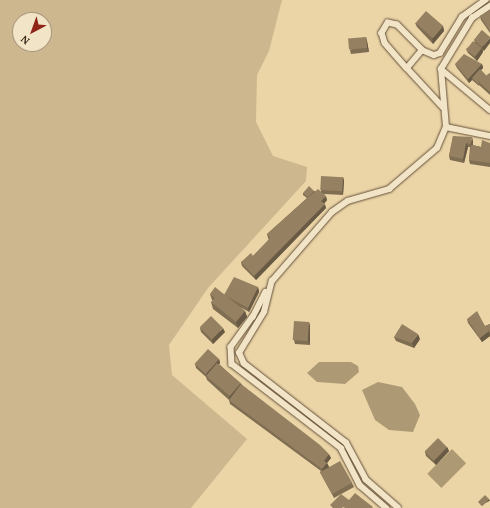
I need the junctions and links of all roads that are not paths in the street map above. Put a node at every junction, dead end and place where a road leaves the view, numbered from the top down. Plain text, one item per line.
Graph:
1 (485, 0) edge
2 (490, 6) edge
3 (422, 50) junction
4 (407, 68) junction
5 (441, 69) junction
6 (444, 107) junction
7 (490, 110) edge
8 (446, 127) junction
9 (490, 136) edge
10 (272, 281) junction
11 (366, 480) junction
12 (360, 485) junction
13 (386, 508) edge
14 (398, 508) edge

1 - 3 lane
2 - 5 lane
3 - 4 lane
3 - 4 lane
4 - 6 lane
5 - 6 lane
5 - 7 lane
6 - 8 lane
8 - 9 lane
8 - 10 lane
10 - 11 lane
10 - 12 lane
11 - 12 lane
11 - 14 lane
12 - 13 lane

